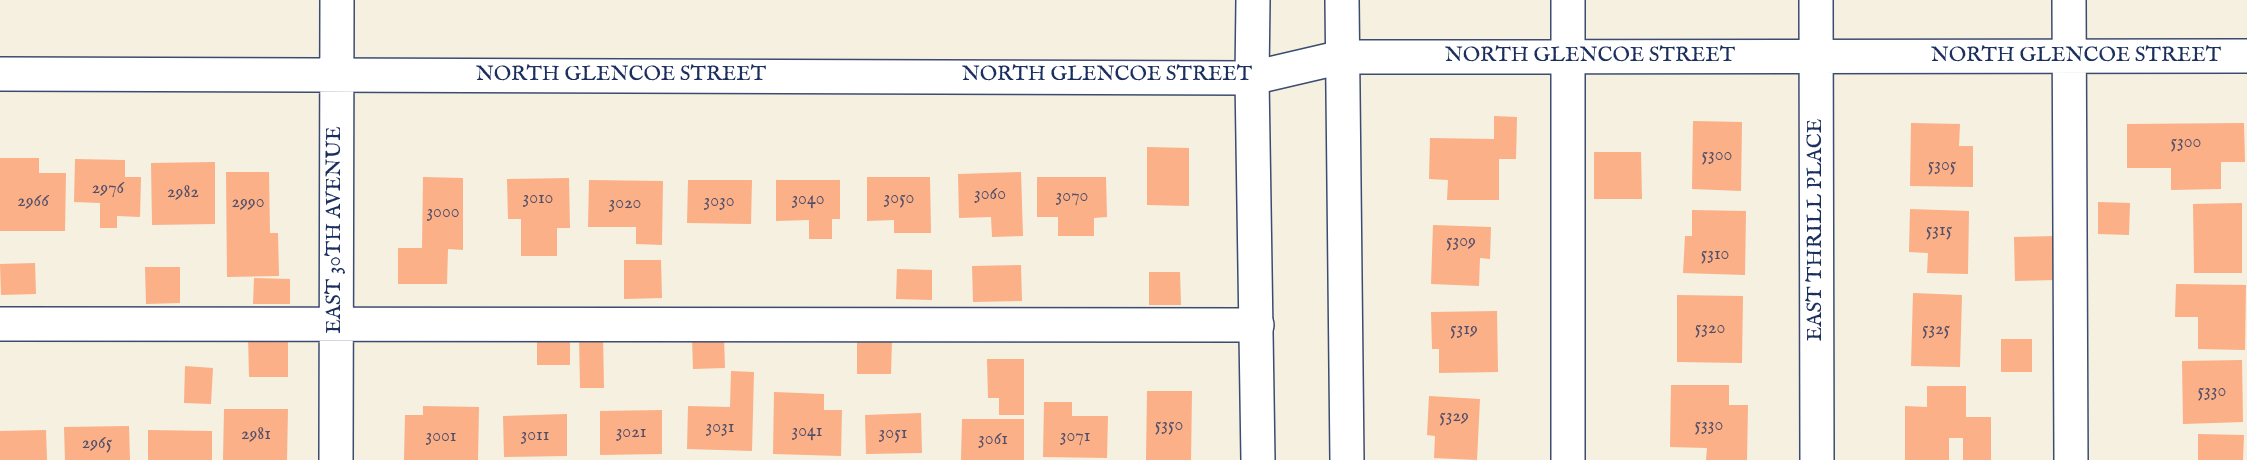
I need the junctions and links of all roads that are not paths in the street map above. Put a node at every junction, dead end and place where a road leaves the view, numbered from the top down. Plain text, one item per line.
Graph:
1 (337, 0) edge
2 (1253, 0) edge
3 (1342, 0) edge
4 (1568, 0) edge
5 (1816, 0) edge
6 (2069, 0) edge
7 (2247, 56) edge
8 (1342, 57) junction
9 (1568, 57) junction
10 (2070, 57) junction
11 (1816, 58) junction
12 (0, 74) edge
13 (337, 75) junction
14 (1252, 78) junction
15 (0, 324) edge
16 (336, 324) junction
17 (1257, 325) junction
18 (336, 460) edge
19 (1258, 460) edge
20 (1347, 460) edge
21 (1568, 460) edge
22 (1817, 460) edge
23 (2071, 460) edge

1 - 13 street, EAST 30TH AVENUE
2 - 14 street
3 - 8 street
4 - 9 street
5 - 11 street, EAST THRILL PLACE
6 - 10 street
7 - 10 street, NORTH GLENCOE STREET
8 - 9 street, NORTH GLENCOE STREET
8 - 14 street, NORTH GLENCOE STREET
8 - 20 street
9 - 11 street, NORTH GLENCOE STREET
9 - 21 street
10 - 11 street, NORTH GLENCOE STREET
10 - 23 street
11 - 22 street, EAST THRILL PLACE
12 - 13 street, NORTH GLENCOE STREET
13 - 14 street, NORTH GLENCOE STREET
13 - 16 street, EAST 30TH AVENUE
14 - 17 street
15 - 16 street
16 - 17 street
16 - 18 street, EAST 30TH AVENUE
17 - 19 street

